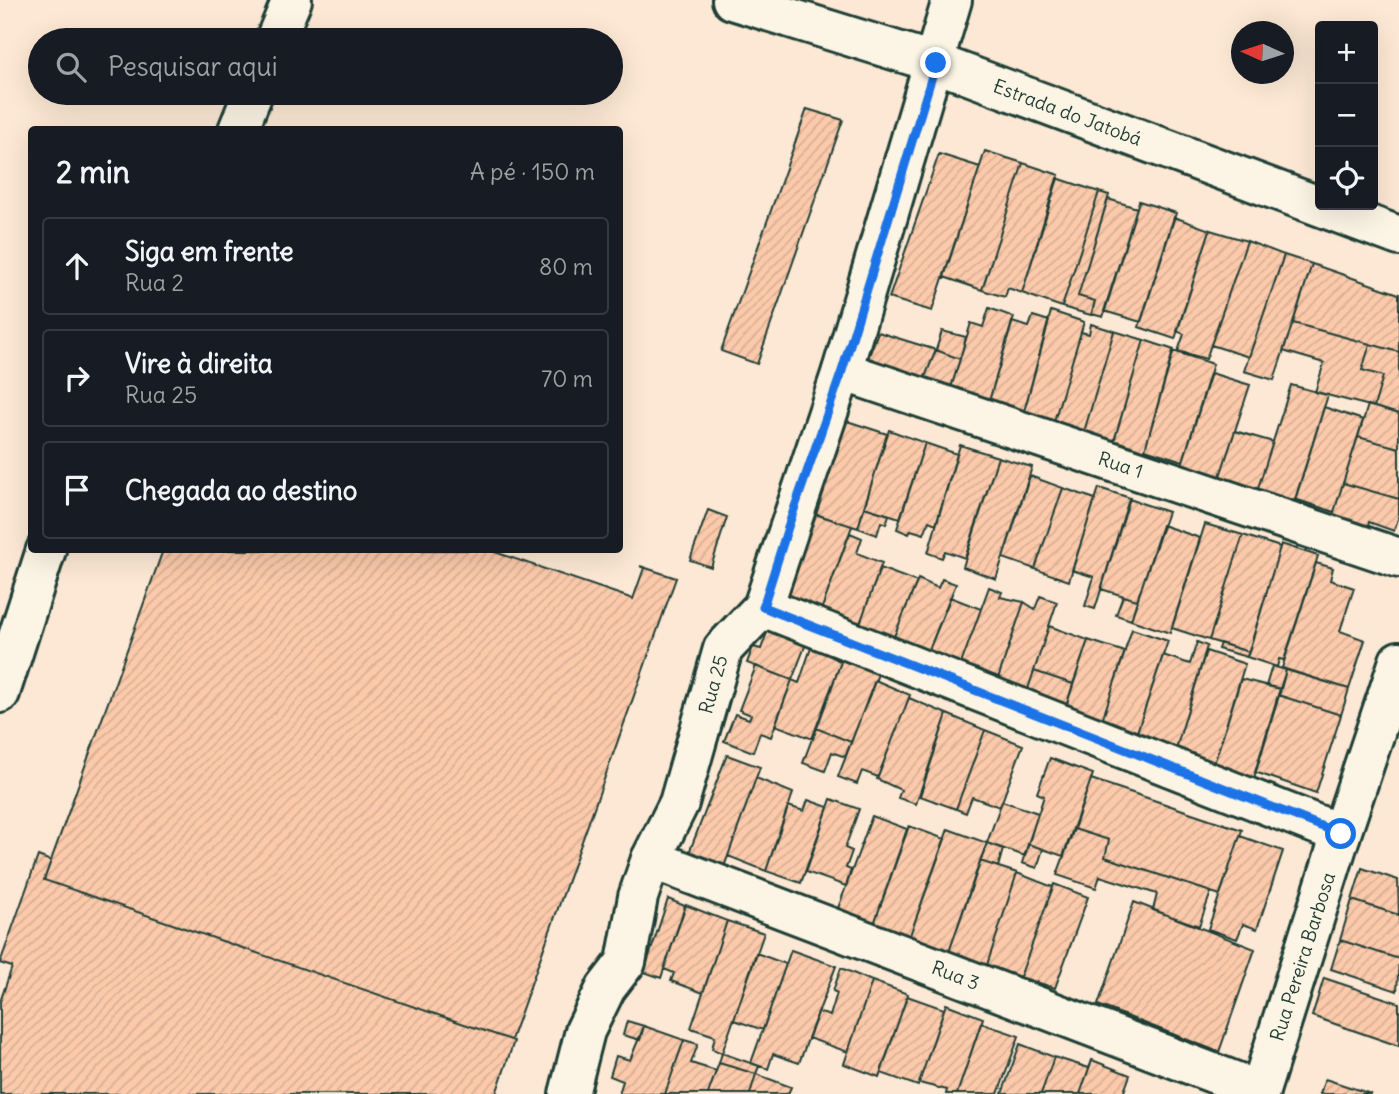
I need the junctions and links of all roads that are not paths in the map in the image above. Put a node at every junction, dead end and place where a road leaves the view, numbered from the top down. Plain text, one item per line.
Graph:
1 (292, 0) edge
2 (732, 0) edge
3 (952, 0) edge
4 (280, 28) edge
5 (936, 63) junction
6 (248, 105) edge
7 (240, 126) edge
8 (1399, 236) edge
9 (842, 371) junction
10 (45, 553) edge
11 (1399, 558) edge
12 (763, 607) junction
13 (1399, 661) edge
14 (0, 693) edge
15 (1341, 834) junction
16 (652, 859) junction
17 (1260, 1093) edge
18 (569, 1094) edge

1 - 4 street
2 - 5 street, Estrada do Jatobá
3 - 5 street, Rua 25
5 - 8 street, Estrada do Jatobá
5 - 9 street, Rua 25
6 - 7 street
9 - 11 street, Rua 1
9 - 12 street, Rua 25
10 - 14 street
12 - 15 street
12 - 16 street, Rua 25
13 - 15 street, Rua Pereira Barbosa
15 - 17 street, Rua Pereira Barbosa
16 - 17 street, Rua 3
16 - 18 street, Rua 25

